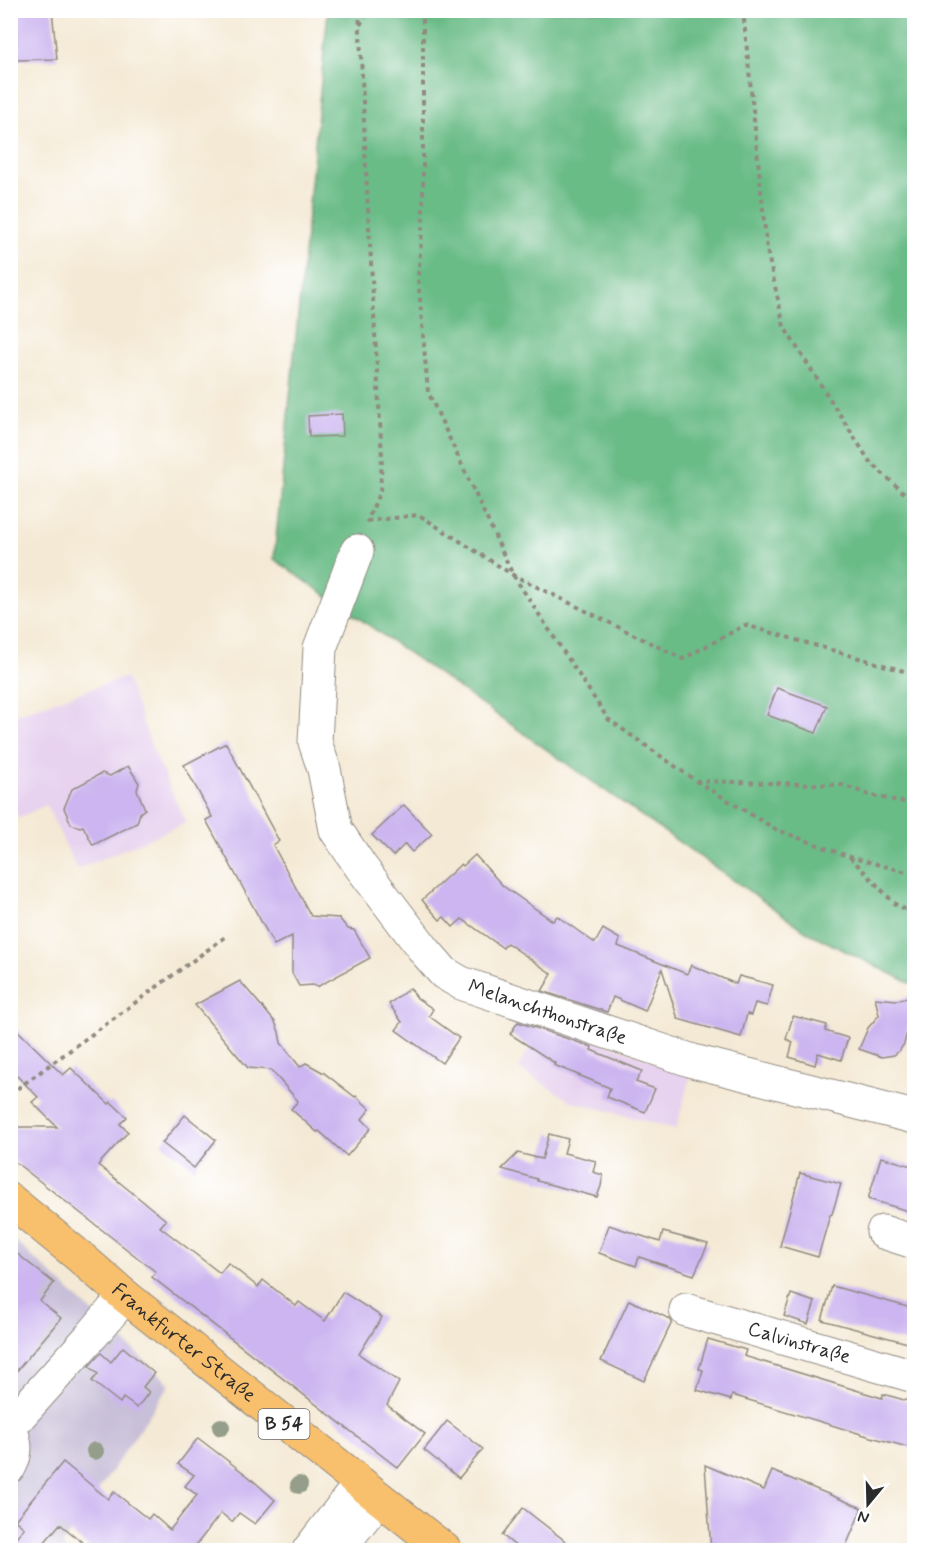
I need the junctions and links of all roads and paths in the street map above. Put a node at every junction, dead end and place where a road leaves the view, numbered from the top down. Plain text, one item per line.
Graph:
1 (359, 10) edge
2 (369, 10) edge
3 (423, 10) edge
4 (743, 10) edge
5 (360, 25) junction
6 (915, 502) edge
7 (357, 551) dead end
8 (513, 575) junction
9 (915, 674) edge
10 (696, 781) junction
11 (915, 804) edge
12 (850, 856) junction
13 (915, 874) edge
14 (915, 914) edge
15 (228, 936) dead end
16 (10, 1094) edge
17 (915, 1117) edge
18 (10, 1200) edge
19 (883, 1232) dead end
20 (915, 1242) edge
21 (125, 1296) junction
22 (686, 1310) dead end
23 (915, 1376) edge
24 (10, 1426) edge
25 (10, 1466) edge
26 (370, 1491) junction
27 (309, 1551) edge
28 (338, 1551) edge
29 (445, 1551) edge

1 - 5 path
2 - 5 path
3 - 8 path
4 - 6 path
5 - 8 path
7 - 17 street, Melanchthonstraße
8 - 9 path
8 - 10 path
10 - 11 path
10 - 12 path
12 - 13 path
12 - 14 path
15 - 16 path
18 - 21 main road, Frankfurter Straße / B 54
19 - 20 street
21 - 24 street
21 - 26 main road, Frankfurter Straße / B 54
22 - 23 street, Calvinstraße
24 - 25 street
26 - 27 street
26 - 28 street
26 - 29 main road, Frankfurter Straße / B 54

